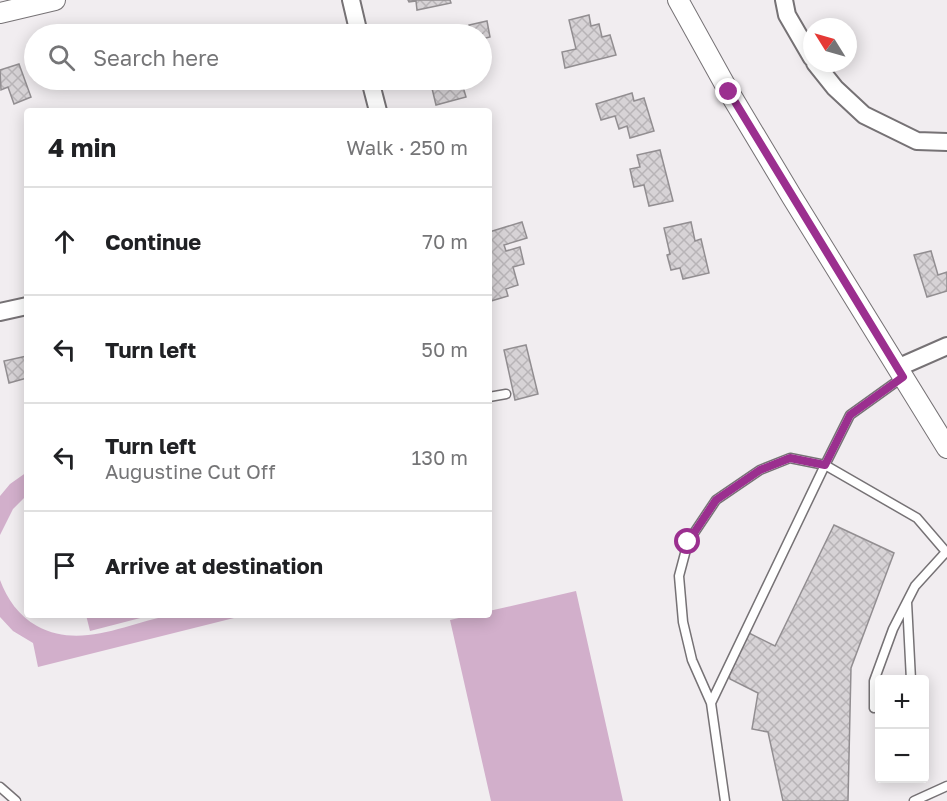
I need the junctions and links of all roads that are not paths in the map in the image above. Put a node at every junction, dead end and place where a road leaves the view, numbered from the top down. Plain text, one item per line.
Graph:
1 (55, 0) edge
2 (351, 0) edge
3 (678, 0) edge
4 (784, 0) edge
5 (0, 13) edge
6 (357, 24) edge
7 (803, 43) edge
8 (822, 72) edge
9 (373, 90) edge
10 (377, 108) edge
11 (947, 142) edge
12 (24, 307) edge
13 (0, 312) edge
14 (947, 346) edge
15 (900, 372) junction
16 (506, 394) dead end
17 (492, 396) edge
18 (947, 448) edge
19 (825, 465) junction
20 (947, 553) edge
21 (907, 602) junction
22 (876, 675) edge
23 (911, 675) edge
24 (875, 678) edge
25 (711, 703) junction
26 (875, 708) edge
27 (947, 786) edge
28 (0, 787) edge
29 (16, 801) edge
30 (725, 801) edge
31 (914, 801) edge

1 - 5 street
2 - 6 street
3 - 15 street
4 - 7 street
8 - 11 street
9 - 10 street
12 - 13 street
14 - 15 street
15 - 18 street
15 - 19 lane
16 - 17 lane
19 - 20 lane
19 - 25 lane
19 - 25 lane
20 - 21 lane
21 - 22 lane
21 - 23 lane
24 - 26 lane
25 - 30 lane
27 - 31 lane
28 - 29 lane

